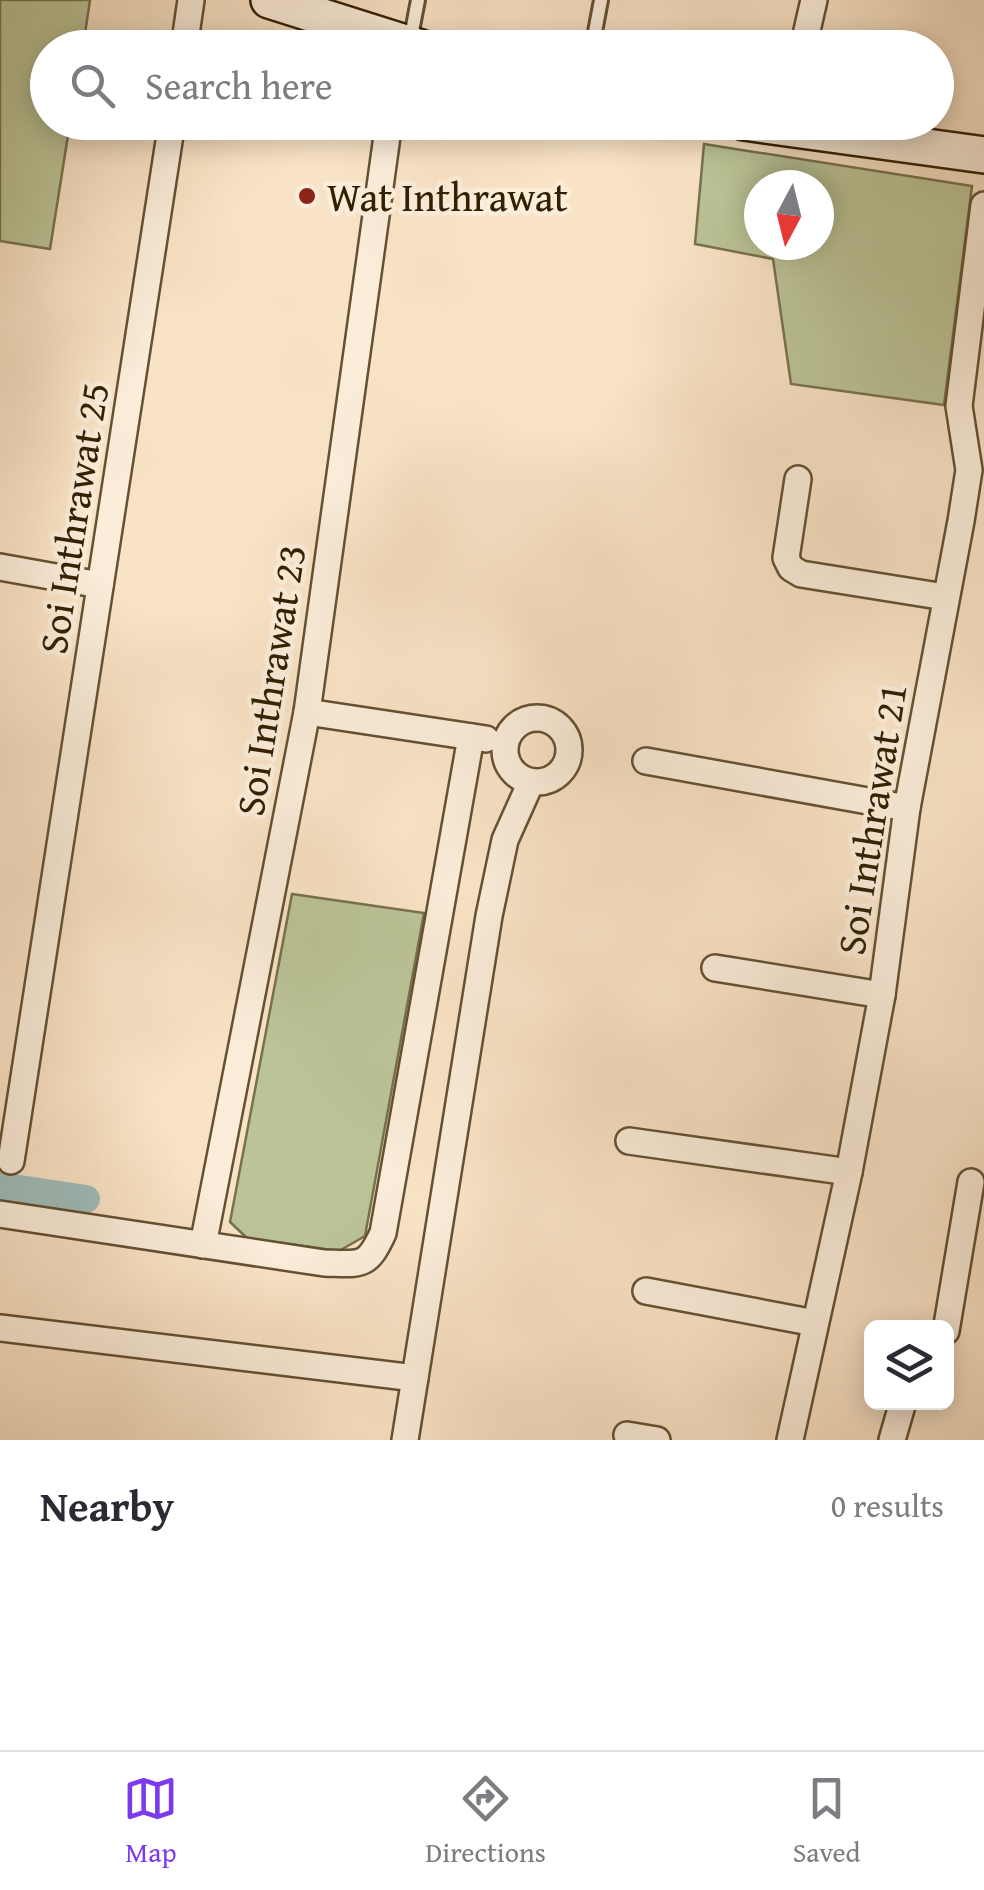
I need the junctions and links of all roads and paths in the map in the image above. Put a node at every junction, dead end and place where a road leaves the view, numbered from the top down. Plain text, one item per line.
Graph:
1 (191, 0) edge
2 (418, 0) edge
3 (601, 0) edge
4 (814, 0) edge
5 (278, 1) edge
6 (187, 30) edge
7 (364, 30) edge
8 (411, 30) edge
9 (595, 30) edge
10 (807, 30) edge
11 (169, 140) edge
12 (386, 140) edge
13 (884, 140) edge
14 (984, 155) edge
15 (984, 206) edge
16 (798, 479) dead end
17 (0, 566) edge
18 (100, 585) junction
19 (946, 596) junction
20 (306, 712) junction
21 (471, 737) junction
22 (506, 742) junction
23 (646, 761) dead end
24 (531, 782) junction
25 (907, 808) junction
26 (715, 968) dead end
27 (882, 995) junction
28 (629, 1140) dead end
29 (12, 1161) dead end
30 (849, 1172) junction
31 (970, 1182) dead end
32 (0, 1214) edge
33 (203, 1245) junction
34 (646, 1291) dead end
35 (948, 1320) edge
36 (814, 1322) junction
37 (0, 1328) edge
38 (415, 1378) junction
39 (901, 1410) edge
40 (627, 1435) dead end
41 (405, 1440) edge
42 (657, 1440) edge
43 (790, 1440) edge
44 (892, 1440) edge

1 - 6 street
2 - 8 lane
3 - 9 lane
4 - 10 street
5 - 7 street
11 - 18 street, Soi Inthrawat 25
12 - 20 street, Soi Inthrawat 23
13 - 14 street
15 - 19 street, Soi Inthrawat 21
16 - 19 street
17 - 18 street
18 - 29 street, Soi Inthrawat 25
19 - 25 street, Soi Inthrawat 21
20 - 21 street
20 - 33 street, Soi Inthrawat 23
21 - 22 street
21 - 33 street
22 - 24 street
22 - 24 street
23 - 25 street
24 - 38 street
25 - 27 street, Soi Inthrawat 21
26 - 27 street
27 - 30 street, Soi Inthrawat 21
28 - 30 street
30 - 36 street, Soi Inthrawat 21
31 - 35 street
32 - 33 street
34 - 36 street
36 - 43 street, Soi Inthrawat 21
37 - 38 street
38 - 41 street
39 - 44 street
40 - 42 street

